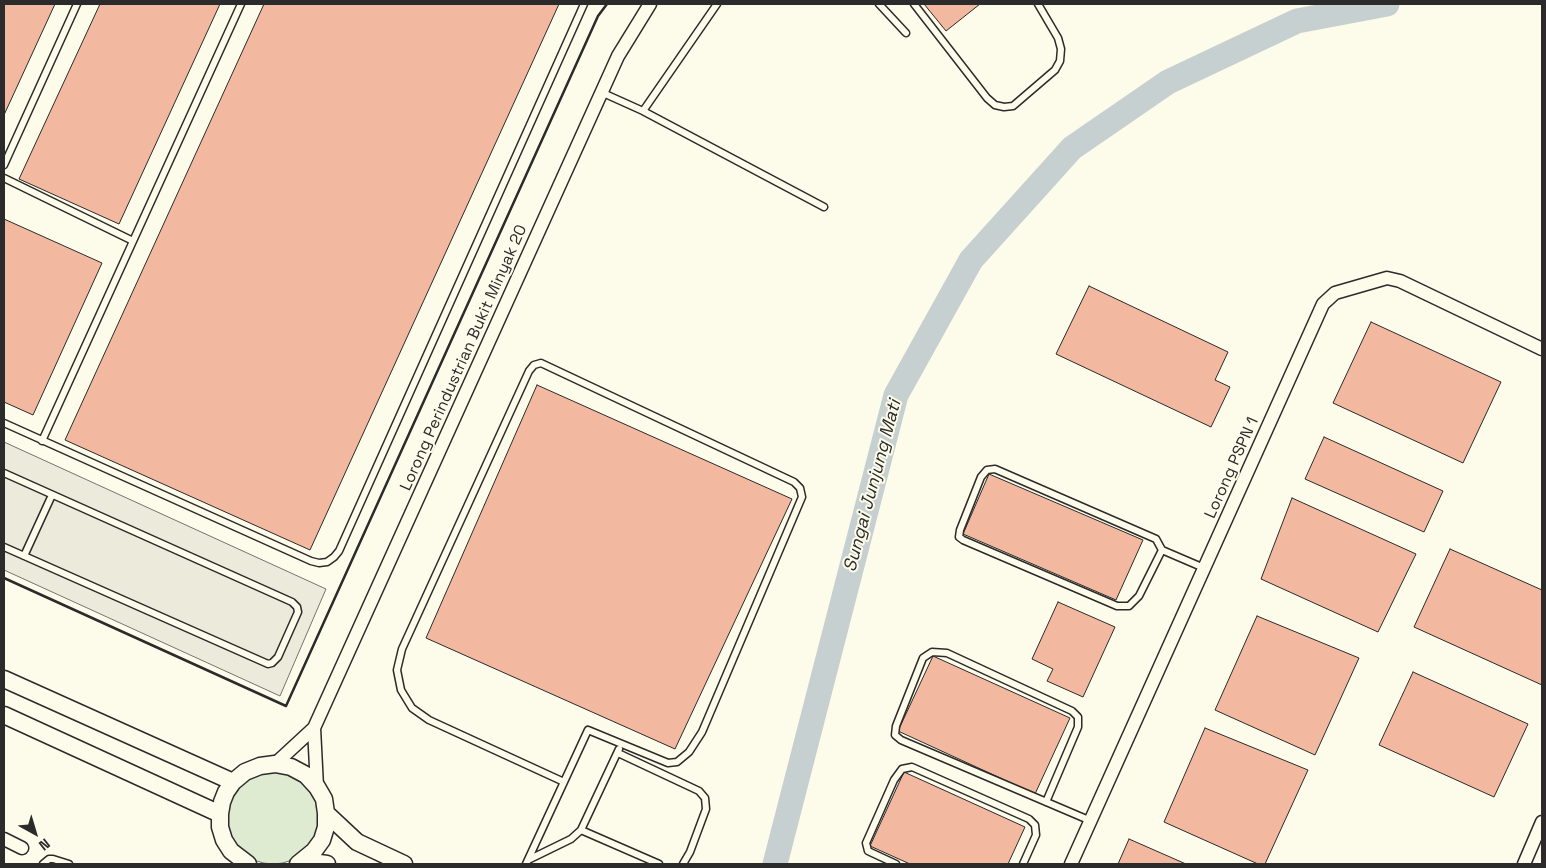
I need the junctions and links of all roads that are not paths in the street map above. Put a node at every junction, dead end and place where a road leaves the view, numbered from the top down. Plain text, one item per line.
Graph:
1 (76, 4) edge
2 (240, 4) edge
3 (584, 4) edge
4 (650, 4) edge
5 (717, 4) edge
6 (879, 4) edge
7 (914, 4) edge
8 (1038, 4) edge
9 (906, 33) dead end
10 (603, 93) junction
11 (643, 111) junction
12 (4, 165) edge
13 (4, 178) edge
14 (824, 207) dead end
15 (133, 241) junction
16 (1542, 349) edge
17 (4, 424) edge
18 (42, 441) junction
19 (4, 473) edge
20 (52, 495) junction
21 (4, 547) edge
22 (1162, 550) junction
23 (24, 556) junction
24 (1204, 568) junction
25 (4, 679) edge
26 (4, 715) edge
27 (314, 728) junction
28 (621, 744) junction
29 (618, 753) junction
30 (654, 757) junction
31 (275, 764) junction
32 (650, 767) junction
33 (233, 782) junction
34 (564, 782) junction
35 (317, 787) junction
36 (1046, 802) junction
37 (326, 813) junction
38 (220, 814) junction
39 (1091, 820) junction
40 (1542, 822) edge
41 (581, 830) junction
42 (4, 840) edge
43 (22, 848) dead end
44 (231, 857) edge
45 (527, 862) edge
46 (301, 863) edge
47 (44, 864) edge
48 (69, 864) edge
49 (248, 864) edge
50 (327, 864) edge
51 (404, 864) edge
52 (659, 864) edge
53 (683, 864) edge
54 (896, 864) edge
55 (1023, 864) edge
56 (1071, 864) edge
57 (1524, 864) edge

1 - 12 lane
2 - 15 lane
3 - 18 lane
4 - 10 street, Lorong Perindustrian Bukit Minyak 20
5 - 11 lane
6 - 9 lane
7 - 8 lane
10 - 11 lane
10 - 27 street, Lorong Perindustrian Bukit Minyak 20
11 - 14 lane
13 - 15 lane
15 - 18 lane
16 - 24 street, Lorong PSPN 1
17 - 18 lane
19 - 20 lane
20 - 23 lane
20 - 23 lane
21 - 23 lane
22 - 22 lane
22 - 24 lane
24 - 39 street, Lorong PSPN 1
25 - 33 street
26 - 38 street
27 - 31 street
27 - 35 street
28 - 29 lane
28 - 30 lane
28 - 34 lane
29 - 32 lane
29 - 41 lane
30 - 32 lane
30 - 34 lane
31 - 33 street
31 - 35 street
32 - 53 lane
33 - 38 street
34 - 45 lane
35 - 37 street
36 - 36 lane
36 - 39 lane
37 - 46 street
37 - 51 street
38 - 44 street
39 - 56 street, Lorong PSPN 1
40 - 57 street
41 - 45 lane
41 - 52 lane
42 - 43 street
44 - 49 street
46 - 50 street
47 - 48 lane
54 - 55 lane

